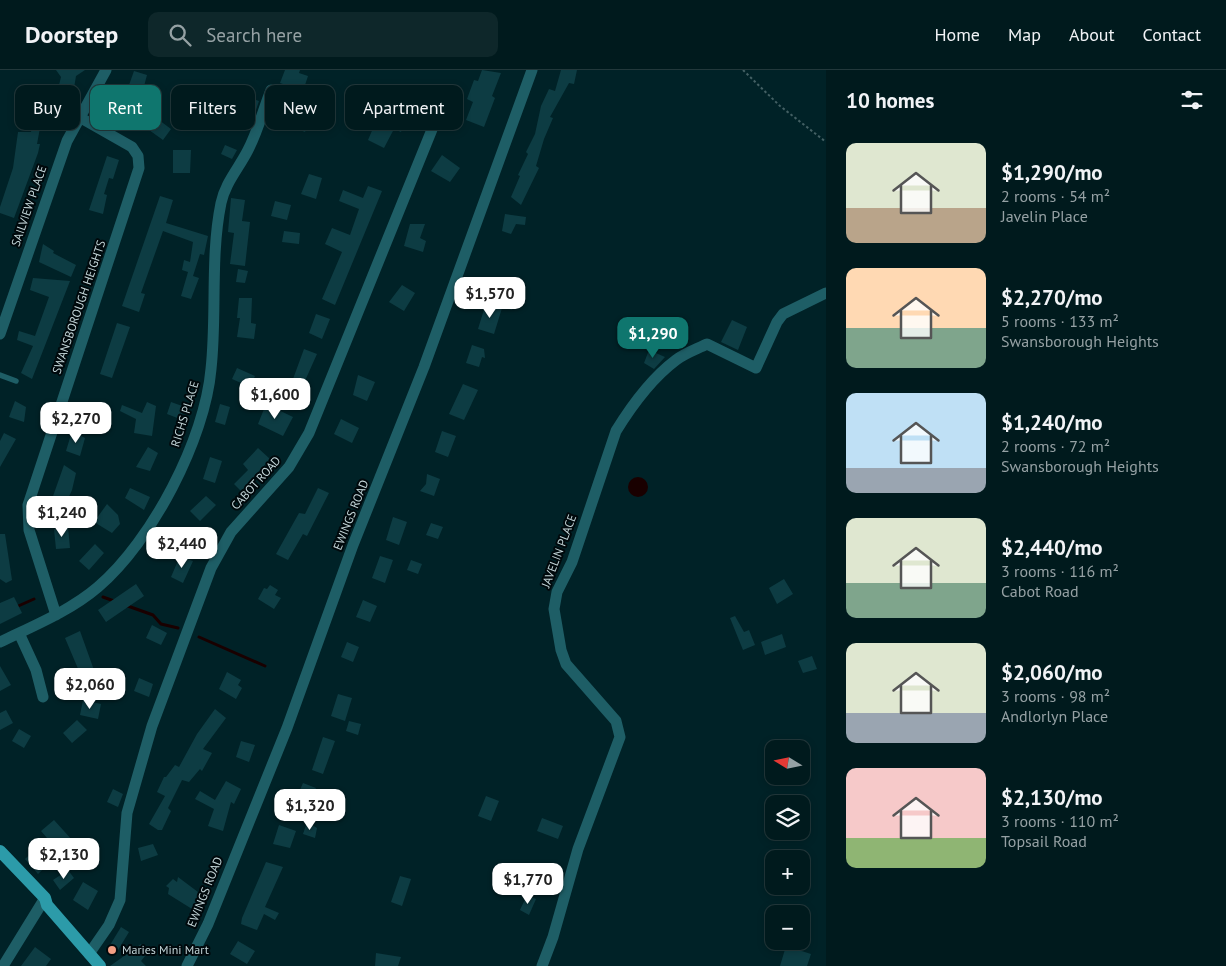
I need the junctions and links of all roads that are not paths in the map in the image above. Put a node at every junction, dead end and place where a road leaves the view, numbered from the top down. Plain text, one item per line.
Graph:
1 (106, 70) edge
2 (532, 70) edge
3 (265, 107) edge
4 (81, 118) junction
5 (432, 130) edge
6 (822, 294) edge
7 (0, 334) edge
8 (0, 375) edge
9 (16, 381) dead end
10 (56, 615) junction
11 (19, 633) junction
12 (0, 642) edge
13 (43, 697) dead end
14 (0, 851) edge
15 (45, 898) junction
16 (89, 954) junction
17 (3, 966) edge
18 (100, 966) edge
19 (187, 966) edge
20 (542, 966) edge

1 - 4 street
2 - 19 street, EWINGS ROAD
3 - 10 street, RICHS PLACE
4 - 7 street, SAILVIEW PLACE
4 - 10 street, SWANSBOROUGH HEIGHTS
5 - 16 street, CABOT ROAD
6 - 20 street, JAVELIN PLACE
8 - 9 lane
10 - 11 street, RICHS PLACE
11 - 12 street, RICHS PLACE
11 - 13 street
14 - 15 main road
15 - 16 main road
15 - 17 street
16 - 18 main road

